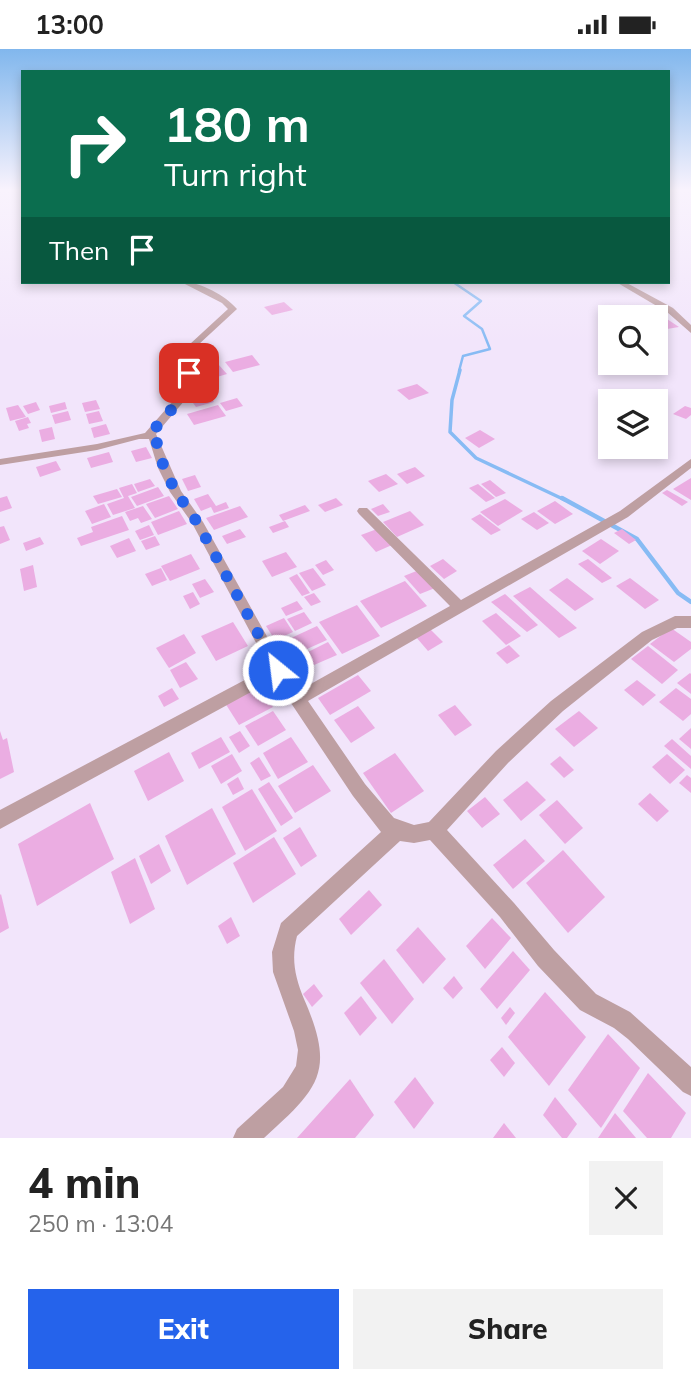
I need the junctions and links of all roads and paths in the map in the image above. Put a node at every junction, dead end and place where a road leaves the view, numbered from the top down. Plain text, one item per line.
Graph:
1 (190, 284) edge
2 (624, 284) edge
3 (691, 330) edge
4 (150, 434) junction
5 (0, 462) edge
6 (691, 462) edge
7 (363, 511) dead end
8 (461, 608) junction
9 (691, 622) edge
10 (278, 670) junction
11 (298, 699) junction
12 (0, 820) edge
13 (434, 830) junction
14 (397, 831) junction
15 (691, 1084) edge
16 (246, 1138) edge

1 - 4 street
2 - 3 street
4 - 5 street
4 - 10 street
6 - 8 street
7 - 8 street
8 - 11 street
9 - 13 street
10 - 11 street
10 - 12 street
11 - 14 street
13 - 14 street
13 - 15 street
14 - 16 street

